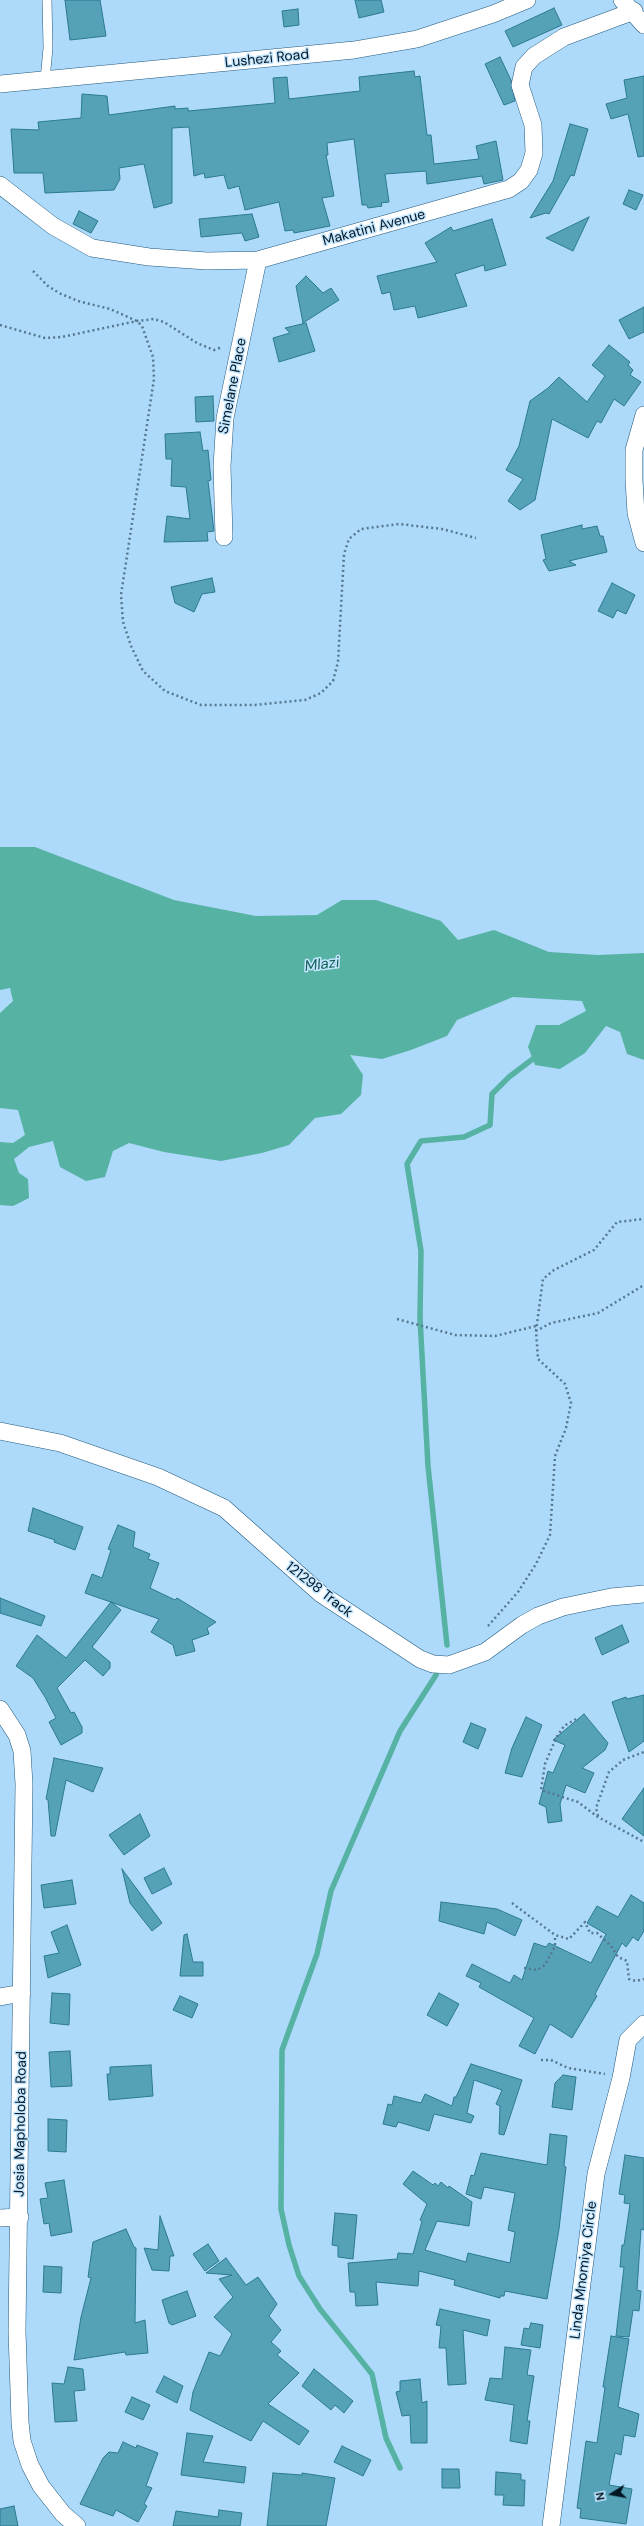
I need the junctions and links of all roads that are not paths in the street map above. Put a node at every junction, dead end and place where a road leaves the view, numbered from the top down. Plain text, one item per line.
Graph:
1 (47, 0) edge
2 (527, 0) edge
3 (633, 12) edge
4 (45, 80) junction
5 (0, 84) edge
6 (0, 185) edge
7 (258, 260) junction
8 (644, 415) edge
9 (224, 537) dead end
10 (644, 543) edge
11 (0, 1431) edge
12 (644, 1594) edge
13 (0, 1709) edge
14 (22, 1993) junction
15 (0, 1997) edge
16 (644, 2024) edge
17 (20, 2217) junction
18 (0, 2218) edge
19 (77, 2526) edge
20 (550, 2526) edge

1 - 4 lane
2 - 4 street, Lushezi Road
3 - 7 street, Makatini Avenue
4 - 5 street, Lushezi Road
6 - 7 street, Makatini Avenue
7 - 9 street, Simelane Place
8 - 10 street
11 - 12 street, 121298 Track
13 - 14 street, Josia Mapholoba Road
14 - 15 street
14 - 17 street, Josia Mapholoba Road
16 - 20 street, Linda Mnomiya Circle
17 - 18 street
17 - 19 street, Josia Mapholoba Road

